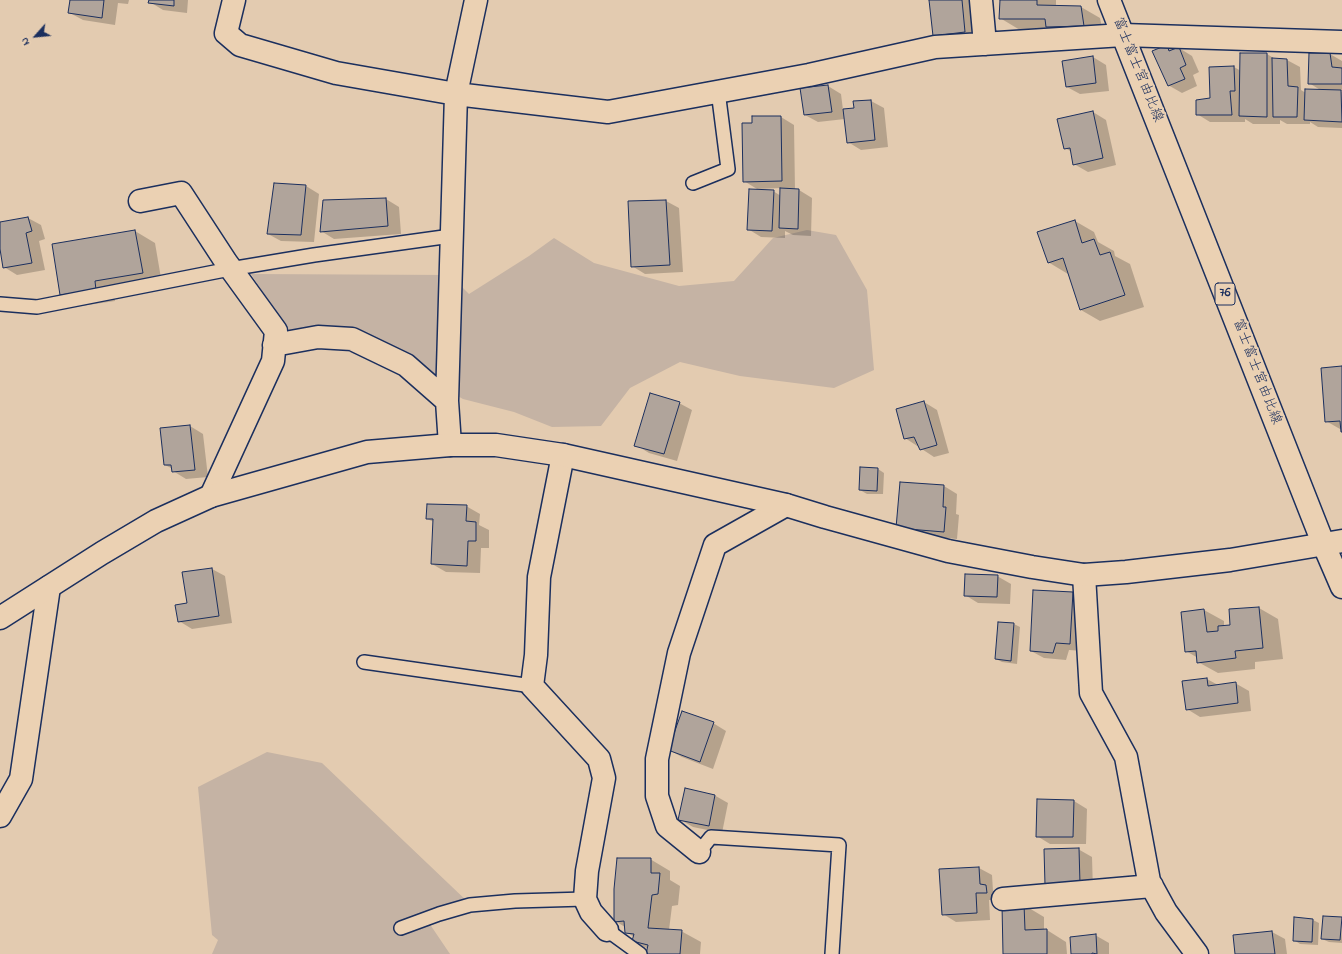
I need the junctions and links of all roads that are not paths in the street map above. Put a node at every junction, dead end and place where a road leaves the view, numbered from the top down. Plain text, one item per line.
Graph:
1 (234, 0) edge
2 (476, 0) edge
3 (981, 0) edge
4 (1109, 0) edge
5 (1123, 35) junction
6 (1342, 42) edge
7 (985, 44) junction
8 (718, 91) junction
9 (456, 94) junction
10 (693, 182) dead end
11 (140, 201) dead end
12 (451, 236) junction
13 (230, 269) junction
14 (0, 304) edge
15 (274, 345) junction
16 (447, 401) junction
17 (450, 445) junction
18 (563, 455) junction
19 (211, 496) junction
20 (786, 505) junction
21 (1333, 542) edge
22 (1084, 575) junction
23 (49, 587) junction
24 (1342, 587) edge
25 (0, 618) edge
26 (364, 662) dead end
27 (532, 686) junction
28 (0, 816) edge
29 (699, 852) joint
30 (1152, 886) junction
31 (585, 899) junction
32 (1003, 899) dead end
33 (401, 928) dead end
34 (607, 930) joint
35 (640, 954) edge
36 (832, 954) edge
37 (1197, 954) edge

1 - 9 street
2 - 9 street
3 - 7 street
4 - 5 street, 富士富士宮由比線 / 76
5 - 6 street
5 - 7 street
5 - 21 street, 富士富士宮由比線 / 76
7 - 8 street
8 - 9 street
8 - 10 lane
9 - 12 street
11 - 13 street
12 - 13 lane
12 - 16 street
13 - 14 lane
13 - 15 street
15 - 16 street
15 - 19 street
16 - 17 street
17 - 18 street
17 - 19 street
18 - 20 street
18 - 27 street
19 - 23 street
20 - 22 street
20 - 29 street
21 - 22 street
21 - 24 street, 富士富士宮由比線 / 76
22 - 30 street
23 - 25 street
23 - 28 street
26 - 27 lane
27 - 31 street
29 - 36 lane
30 - 32 street
30 - 37 street
31 - 33 lane
31 - 34 street
34 - 35 lane

